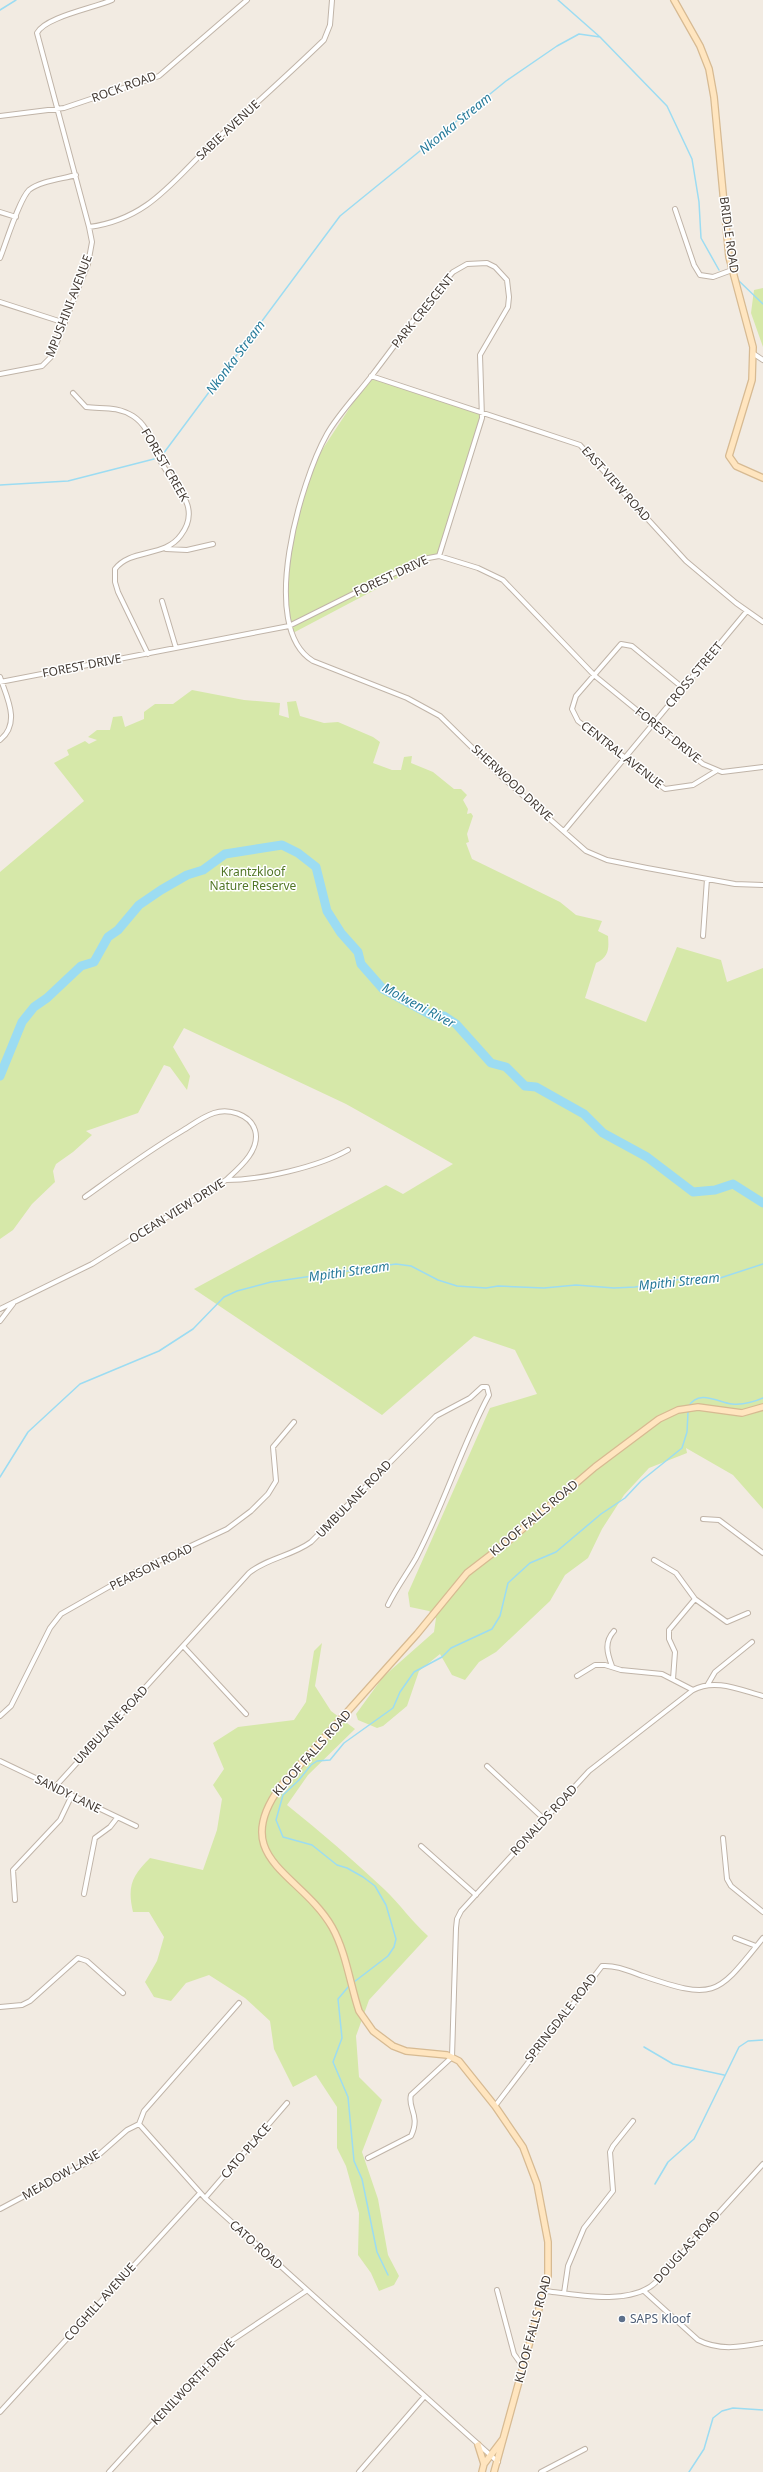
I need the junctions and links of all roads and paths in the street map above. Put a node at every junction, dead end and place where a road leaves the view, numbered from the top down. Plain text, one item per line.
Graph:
1 (112, 0) edge
2 (247, 0) edge
3 (332, 0) edge
4 (674, 0) edge
5 (57, 110) junction
6 (0, 116) edge
7 (76, 175) junction
8 (675, 209) dead end
9 (0, 212) edge
10 (16, 217) junction
11 (89, 227) junction
12 (0, 258) edge
13 (732, 270) junction
14 (0, 302) edge
15 (65, 323) junction
16 (754, 354) junction
17 (763, 360) edge
18 (0, 374) edge
19 (371, 376) junction
20 (73, 393) dead end
21 (483, 413) junction
22 (763, 478) edge
23 (213, 544) dead end
24 (166, 548) junction
25 (439, 556) junction
26 (162, 601) dead end
27 (747, 611) junction
28 (763, 622) edge
29 (289, 626) junction
30 (176, 648) junction
31 (148, 654) junction
32 (595, 676) junction
33 (0, 677) edge
34 (1, 682) edge
35 (683, 688) junction
36 (654, 724) junction
37 (0, 740) edge
38 (625, 759) junction
39 (763, 767) edge
40 (716, 771) junction
41 (564, 831) junction
42 (707, 879) junction
43 (763, 885) edge
44 (703, 936) dead end
45 (348, 1150) dead end
46 (226, 1180) junction
47 (85, 1197) dead end
48 (13, 1304) junction
49 (0, 1309) edge
50 (0, 1321) edge
51 (763, 1407) edge
52 (294, 1422) dead end
53 (703, 1519) dead end
54 (763, 1553) edge
55 (654, 1560) dead end
56 (695, 1598) junction
57 (388, 1605) dead end
58 (748, 1613) dead end
59 (614, 1631) dead end
60 (752, 1642) dead end
61 (183, 1646) junction
62 (612, 1666) junction
63 (577, 1676) dead end
64 (674, 1679) junction
65 (708, 1684) junction
66 (693, 1690) junction
67 (763, 1696) edge
68 (246, 1714) dead end
69 (0, 1716) edge
70 (0, 1761) edge
71 (486, 1766) dead end
72 (55, 1787) junction
73 (72, 1795) junction
74 (118, 1818) junction
75 (544, 1819) junction
76 (136, 1826) dead end
77 (723, 1838) dead end
78 (421, 1846) dead end
79 (84, 1894) dead end
80 (476, 1894) junction
81 (15, 1900) dead end
82 (763, 1912) edge
83 (735, 1938) dead end
84 (763, 1938) edge
85 (756, 1946) junction
86 (123, 1993) dead end
87 (239, 2003) dead end
88 (0, 2007) edge
89 (452, 2057) junction
90 (287, 2103) dead end
91 (495, 2106) junction
92 (633, 2121) dead end
93 (139, 2124) junction
94 (368, 2158) dead end
95 (763, 2164) edge
96 (200, 2193) junction
97 (205, 2198) junction
98 (0, 2209) edge
99 (497, 2290) dead end
100 (306, 2291) junction
101 (546, 2291) junction
102 (644, 2291) junction
103 (564, 2293) junction
104 (763, 2344) edge
105 (524, 2368) junction
106 (424, 2397) junction
107 (0, 2412) edge
108 (504, 2437) junction
109 (478, 2445) junction
110 (585, 2449) dead end
111 (490, 2456) junction
112 (498, 2462) junction
113 (482, 2469) edge
114 (109, 2472) edge
115 (359, 2472) edge
116 (494, 2472) edge
117 (541, 2472) edge

1 - 5 street, MPUSHINI AVENUE
2 - 5 street, ROCK ROAD
3 - 11 street, SABIE AVENUE
4 - 13 main road, BRIDLE ROAD
5 - 6 street, ROCK ROAD
5 - 7 street, MPUSHINI AVENUE
7 - 10 street
7 - 11 street, MPUSHINI AVENUE
8 - 13 street
9 - 10 street
10 - 12 street
11 - 15 street, MPUSHINI AVENUE
13 - 16 main road, BRIDLE ROAD
14 - 15 street
15 - 18 street, MPUSHINI AVENUE
16 - 17 street
16 - 22 main road, BRIDLE ROAD
19 - 21 street, EAST VIEW ROAD
19 - 21 street, PARK CRESCENT
19 - 29 street, PARK CRESCENT
20 - 24 street, FOREST CREEK
21 - 25 street, PARK CRESCENT
21 - 27 street, EAST VIEW ROAD
23 - 24 street
24 - 31 street, FOREST CREEK
25 - 29 street, FOREST DRIVE
25 - 32 street, FOREST DRIVE
26 - 30 street
27 - 28 street, EAST VIEW ROAD
27 - 35 street, CROSS STREET
29 - 30 street, FOREST DRIVE
29 - 41 street, SHERWOOD DRIVE
30 - 31 street, FOREST DRIVE
31 - 34 street, FOREST DRIVE
32 - 35 street, CENTRAL AVENUE
32 - 36 street, FOREST DRIVE
32 - 38 street, CENTRAL AVENUE
33 - 34 street
34 - 37 street
35 - 36 street, CROSS STREET
36 - 38 street, CROSS STREET
36 - 40 street, FOREST DRIVE
38 - 40 street, CENTRAL AVENUE
38 - 41 street, CROSS STREET
39 - 40 street
41 - 42 street, SHERWOOD DRIVE
42 - 43 street, SHERWOOD DRIVE
42 - 44 street
45 - 46 street
46 - 47 street, OCEAN VIEW DRIVE
46 - 48 street, OCEAN VIEW DRIVE
48 - 49 street, OCEAN VIEW DRIVE
48 - 50 street
51 - 89 main road, KLOOF FALLS ROAD
52 - 69 street, PEARSON ROAD
53 - 54 street
55 - 56 street
56 - 58 street
56 - 64 street
57 - 61 street, UMBULANE ROAD
59 - 62 street
60 - 65 street
61 - 68 street
61 - 72 street, UMBULANE ROAD
62 - 63 street
62 - 64 street
64 - 66 street
65 - 66 street, RONALDS ROAD
65 - 67 street, RONALDS ROAD
66 - 75 street, RONALDS ROAD
70 - 72 street, SANDY LANE
71 - 75 street
72 - 73 street, SANDY LANE
73 - 74 street, SANDY LANE
73 - 81 street
74 - 76 street, SANDY LANE
74 - 79 street
75 - 80 street, RONALDS ROAD
77 - 82 street
78 - 80 street
80 - 89 street, RONALDS ROAD
83 - 85 street
84 - 85 street, SPRINGDALE ROAD
85 - 91 street, SPRINGDALE ROAD
86 - 88 street
87 - 93 street
89 - 91 main road, KLOOF FALLS ROAD
89 - 94 street
90 - 97 street, CATO PLACE
91 - 101 main road, KLOOF FALLS ROAD
92 - 103 street
93 - 96 street, CATO ROAD
93 - 98 street, MEADOW LANE
95 - 102 street, DOUGLAS ROAD
96 - 97 street, CATO ROAD
96 - 107 street, COGHILL AVENUE
97 - 100 street, CATO ROAD
99 - 105 street
100 - 106 street, CATO ROAD
100 - 114 street, KENILWORTH DRIVE
101 - 103 street, DOUGLAS ROAD
101 - 105 main road, KLOOF FALLS ROAD
102 - 103 street, DOUGLAS ROAD
102 - 104 street
105 - 108 main road, KLOOF FALLS ROAD
106 - 109 street, CATO ROAD
106 - 115 street
108 - 111 main road, KLOOF FALLS ROAD
108 - 112 main road, KLOOF FALLS ROAD
109 - 111 street, CATO ROAD
109 - 113 main road
110 - 117 street
111 - 112 street, CATO ROAD
111 - 113 main road, KLOOF FALLS ROAD
112 - 116 main road, KLOOF FALLS ROAD

